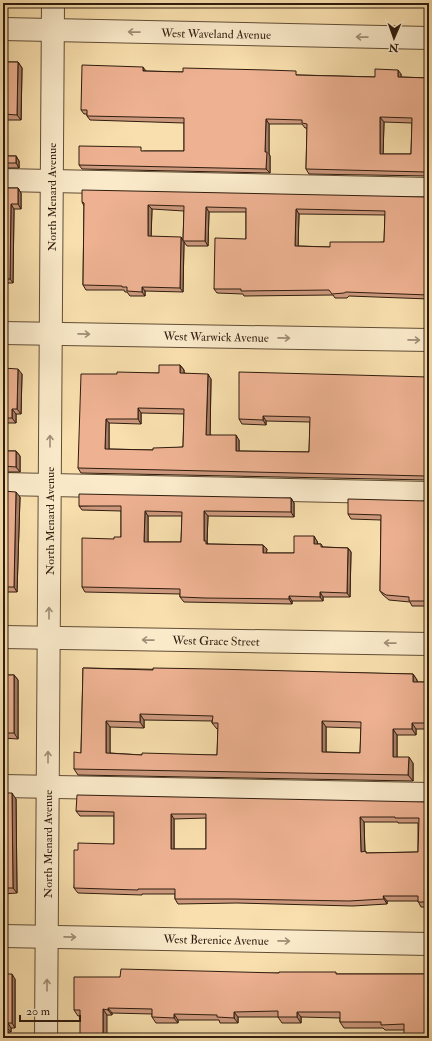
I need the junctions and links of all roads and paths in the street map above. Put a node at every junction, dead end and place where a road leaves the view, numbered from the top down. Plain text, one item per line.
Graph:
1 (53, 3) edge
2 (3, 30) edge
3 (53, 30) junction
4 (429, 38) edge
5 (3, 180) edge
6 (52, 181) junction
7 (429, 189) edge
8 (3, 332) edge
9 (51, 334) junction
10 (429, 340) edge
11 (3, 484) edge
12 (50, 485) junction
13 (429, 493) edge
14 (3, 637) edge
15 (49, 638) junction
16 (429, 644) edge
17 (3, 786) edge
18 (48, 786) junction
19 (429, 794) edge
20 (3, 936) edge
21 (47, 937) junction
22 (429, 944) edge
23 (46, 1038) edge

1 - 3 street, North Menard Avenue
2 - 3 street, West Waveland Avenue
4 -> 3 street, West Waveland Avenue
3 - 6 street, North Menard Avenue
5 - 6 street
6 - 7 street
6 - 9 street, North Menard Avenue
8 - 9 street, West Warwick Avenue
9 -> 10 street, West Warwick Avenue
12 -> 9 street, North Menard Avenue
11 - 12 street
12 - 13 street
15 -> 12 street, North Menard Avenue
14 - 15 street, West Grace Street
16 -> 15 street, West Grace Street
18 -> 15 street, North Menard Avenue
17 - 18 street
18 - 19 street
18 - 21 street, North Menard Avenue
20 - 21 street, West Berenice Avenue
21 -> 22 street, West Berenice Avenue
23 -> 21 street, North Menard Avenue

